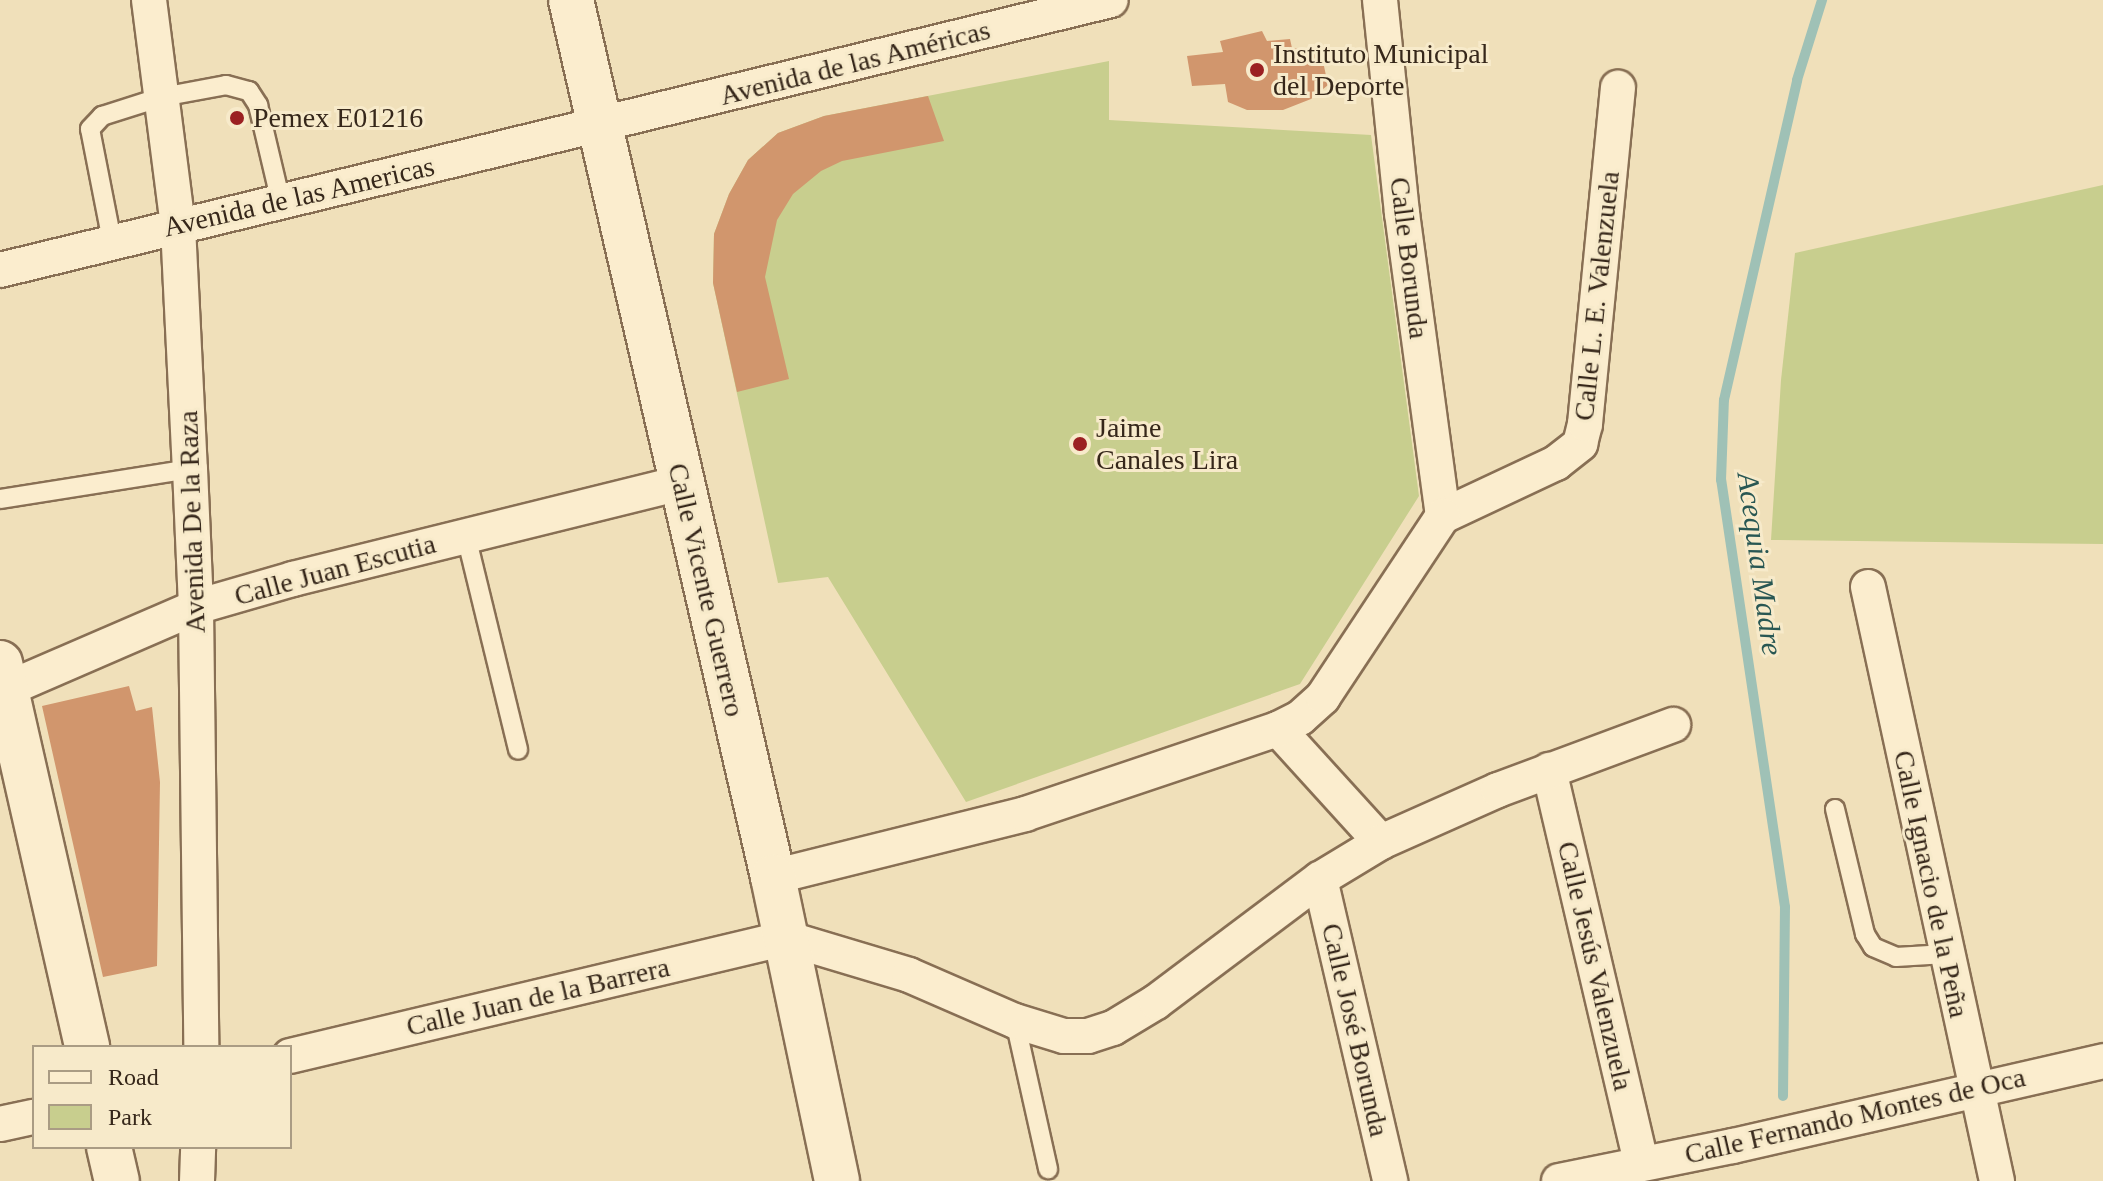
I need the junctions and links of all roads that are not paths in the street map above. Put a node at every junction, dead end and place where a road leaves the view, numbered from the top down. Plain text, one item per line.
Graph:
1 (149, 0) edge
2 (571, 0) edge
3 (1108, 0) edge
4 (1380, 0) edge
5 (1618, 88) dead end
6 (162, 97) junction
7 (598, 126) junction
8 (281, 202) junction
9 (178, 226) junction
10 (112, 241) junction
11 (0, 270) edge
12 (190, 469) junction
13 (682, 483) junction
14 (0, 499) edge
15 (1443, 516) junction
16 (466, 536) junction
17 (1868, 587) dead end
18 (196, 607) junction
19 (2, 682) edge
20 (1673, 725) dead end
21 (1278, 729) junction
22 (518, 750) dead end
23 (1549, 770) junction
24 (1835, 809) dead end
25 (1381, 842) junction
26 (773, 877) junction
27 (1320, 879) junction
28 (786, 938) junction
29 (1946, 954) junction
30 (1015, 1021) junction
31 (87, 1045) edge
32 (201, 1045) edge
33 (292, 1056) edge
34 (2103, 1061) edge
35 (1975, 1089) junction
36 (32, 1117) edge
37 (0, 1124) edge
38 (109, 1149) edge
39 (198, 1149) edge
40 (1641, 1162) junction
41 (1048, 1169) dead end
42 (117, 1181) edge
43 (197, 1181) edge
44 (837, 1181) edge
45 (1390, 1181) edge
46 (1559, 1181) edge
47 (1997, 1181) edge

1 - 6 street, Avenida De la Raza
2 - 7 main road, Calle Vicente Guerrero
3 - 7 street, Avenida de las Américas
4 - 15 street, Calle Borunda
5 - 15 street, Calle L. E. Valenzuela
6 - 8 lane
6 - 9 street, Avenida De la Raza
6 - 10 lane
7 - 8 street, Avenida de las Americas
7 - 13 main road, Calle Vicente Guerrero
8 - 9 street, Avenida de las Americas
9 - 10 street, Avenida de las Americas
9 - 12 street, Avenida De la Raza
10 - 11 street, Avenida de las Americas
12 - 14 lane
12 - 18 street, Avenida De la Raza
13 - 16 street, Calle Juan Escutia
13 - 26 main road, Calle Vicente Guerrero
15 - 21 street
16 - 18 street, Calle Juan Escutia
16 - 22 lane
17 - 29 street, Calle Ignacio de la Peña
18 - 19 street, Calle Juan Escutia
18 - 32 street, Avenida De la Raza
19 - 31 main road
20 - 23 street
21 - 25 street
21 - 26 street
23 - 25 street
23 - 40 street, Calle Jesús Valenzuela
24 - 29 lane
25 - 27 street
26 - 28 main road, Calle Vicente Guerrero
27 - 30 street
27 - 45 street, Calle José Borunda
28 - 30 street
28 - 33 street, Calle Juan de la Barrera
28 - 44 main road, Calle Vicente Guerrero
29 - 35 street, Calle Ignacio de la Peña
30 - 41 lane
34 - 35 street, Calle Fernando Montes de Oca
35 - 40 street, Calle Fernando Montes de Oca
35 - 47 street, Calle Ignacio de la Peña
36 - 37 street
38 - 42 main road
39 - 43 street
40 - 46 street, Calle Fernando Montes de Oca

